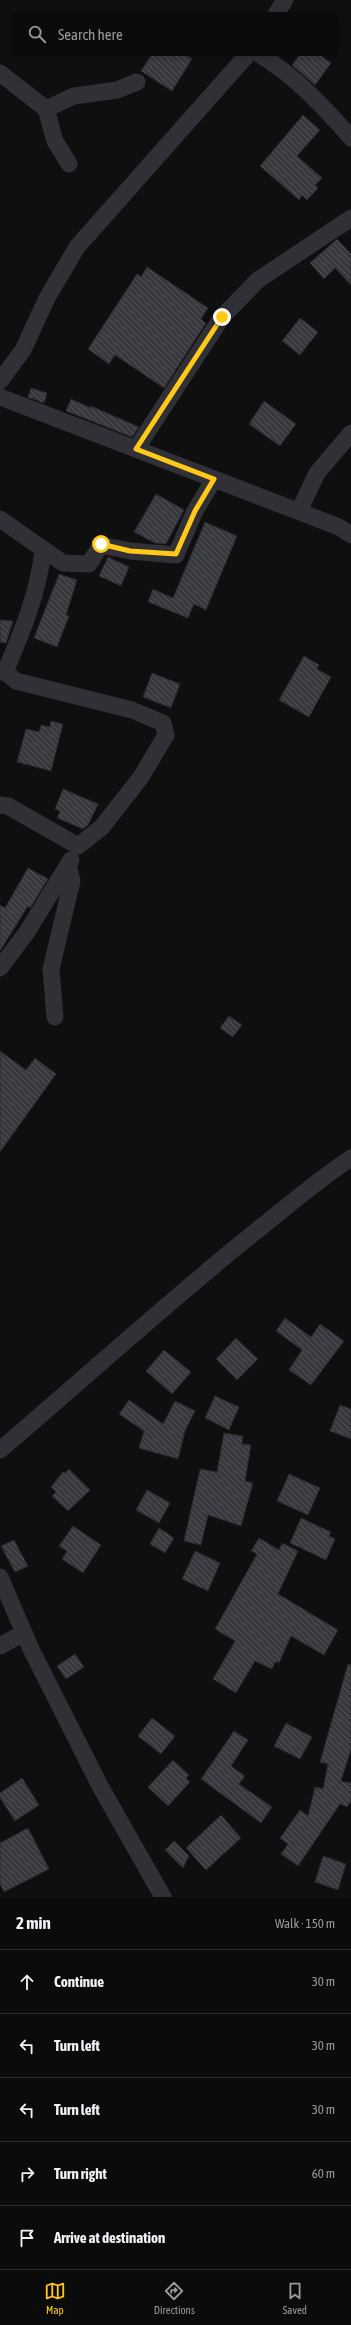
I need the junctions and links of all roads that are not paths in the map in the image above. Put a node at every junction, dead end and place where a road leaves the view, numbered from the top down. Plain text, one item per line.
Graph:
1 (285, 0) edge
2 (277, 12) edge
3 (246, 56) edge
4 (262, 56) edge
5 (0, 72) edge
6 (137, 82) dead end
7 (46, 109) junction
8 (351, 138) edge
9 (69, 164) dead end
10 (351, 218) edge
11 (0, 381) edge
12 (0, 397) edge
13 (351, 433) edge
14 (136, 449) junction
15 (214, 479) junction
16 (299, 512) junction
17 (0, 519) edge
18 (351, 535) edge
19 (43, 551) junction
20 (3, 672) edge
21 (0, 805) edge
22 (78, 846) junction
23 (68, 865) junction
24 (0, 968) edge
25 (56, 1018) dead end
26 (351, 1158) edge
27 (0, 1450) edge
28 (0, 1577) edge
29 (24, 1634) junction
30 (0, 1646) edge
31 (163, 1897) edge

1 - 2 street
3 - 11 street
4 - 8 street
5 - 7 street
6 - 7 street
7 - 9 street
10 - 14 street
12 - 14 street
13 - 16 street
14 - 15 street
15 - 16 street
15 - 19 street
16 - 18 street
17 - 19 street
19 - 20 street
20 - 22 street
21 - 22 street
22 - 23 street
23 - 24 street
23 - 25 street
26 - 27 street
28 - 29 street
29 - 30 street
29 - 31 street

